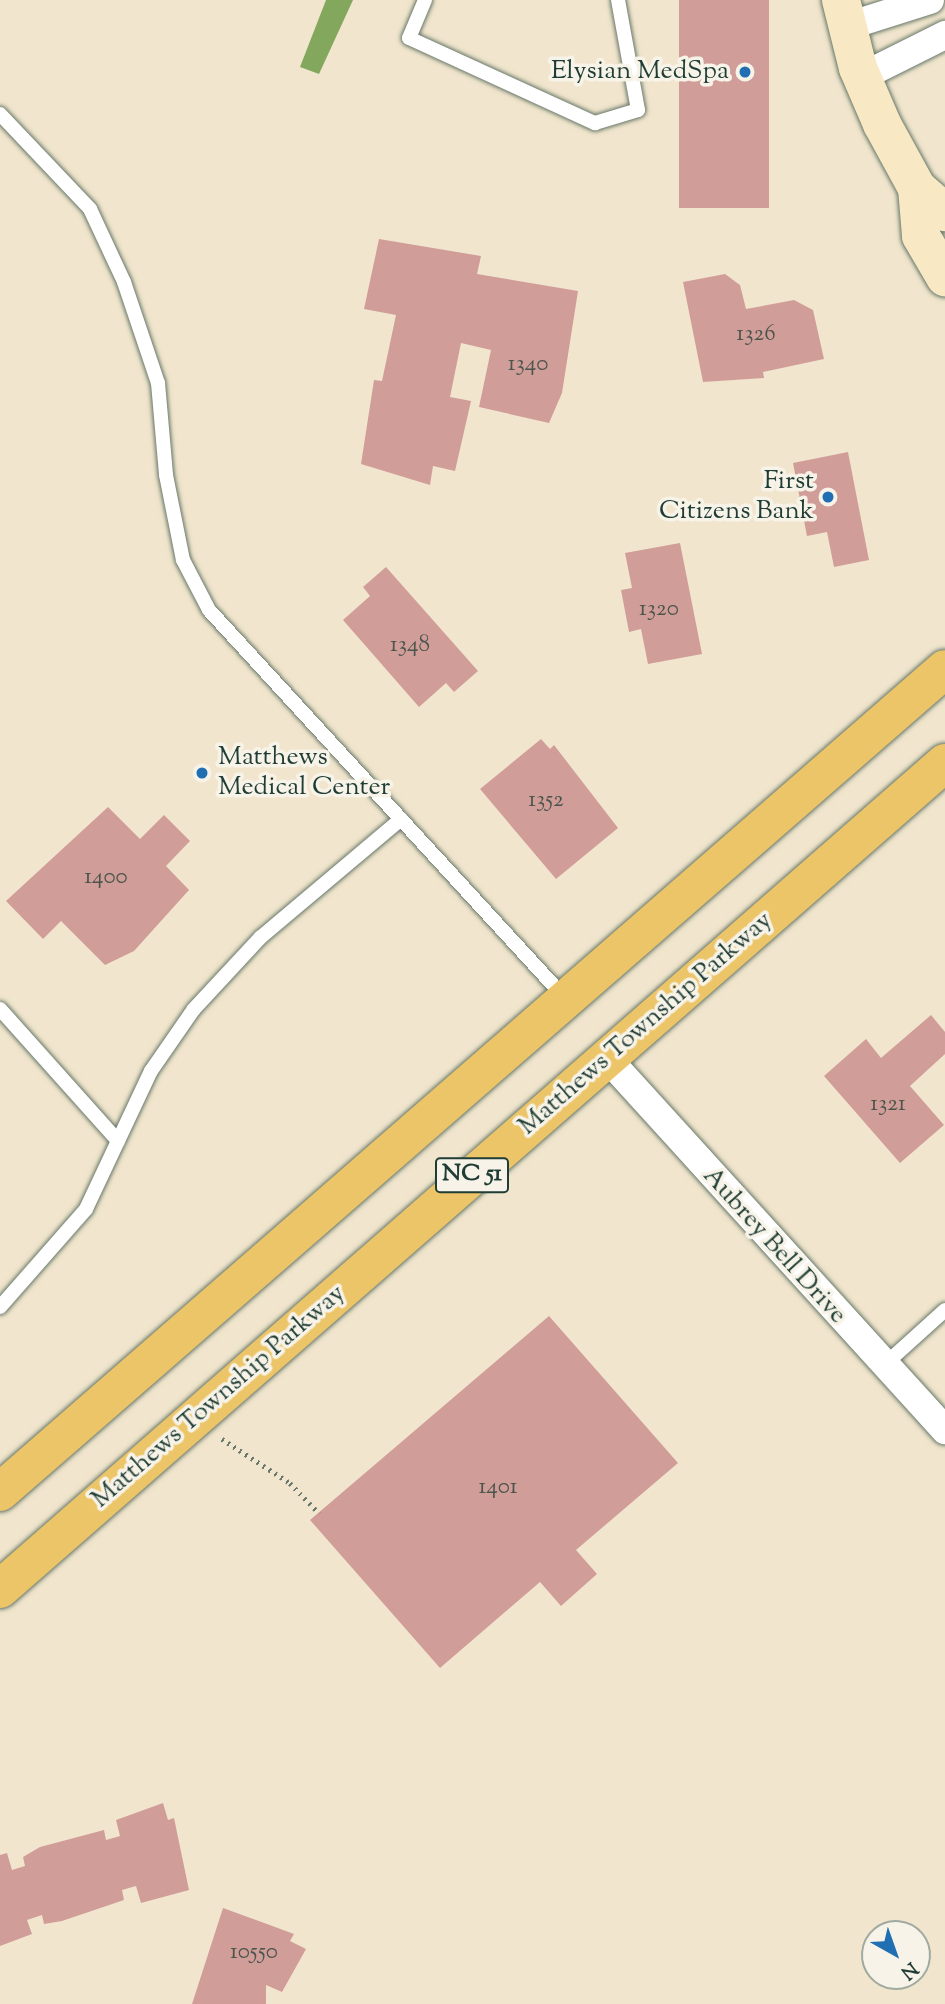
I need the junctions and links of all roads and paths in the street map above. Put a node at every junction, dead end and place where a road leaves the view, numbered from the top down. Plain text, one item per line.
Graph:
1 (425, 0) edge
2 (618, 0) edge
3 (930, 0) edge
4 (845, 13) edge
5 (945, 34) edge
6 (861, 77) junction
7 (0, 114) edge
8 (931, 200) edge
9 (945, 277) edge
10 (945, 668) edge
11 (945, 763) edge
12 (401, 819) junction
13 (565, 999) junction
14 (0, 1009) edge
15 (607, 1058) junction
16 (118, 1141) junction
17 (0, 1307) edge
18 (945, 1310) edge
19 (882, 1367) junction
20 (945, 1430) edge
21 (221, 1438) dead end
22 (0, 1492) edge
23 (319, 1513) dead end
24 (0, 1589) edge

1 - 2 lane
3 - 4 street
4 - 6 main road
5 - 6 street
6 - 8 main road
7 - 12 lane
8 - 9 main road
10 - 13 main road, NC 51
11 - 15 main road, Matthews Township Parkway / NC 51
12 - 13 lane
12 - 16 lane
13 - 22 main road, NC 51
14 - 16 lane
15 - 19 street, Aubrey Bell Drive
15 - 24 main road, Matthews Township Parkway / NC 51
16 - 17 lane
18 - 19 lane
19 - 20 street, Aubrey Bell Drive
21 - 23 path

